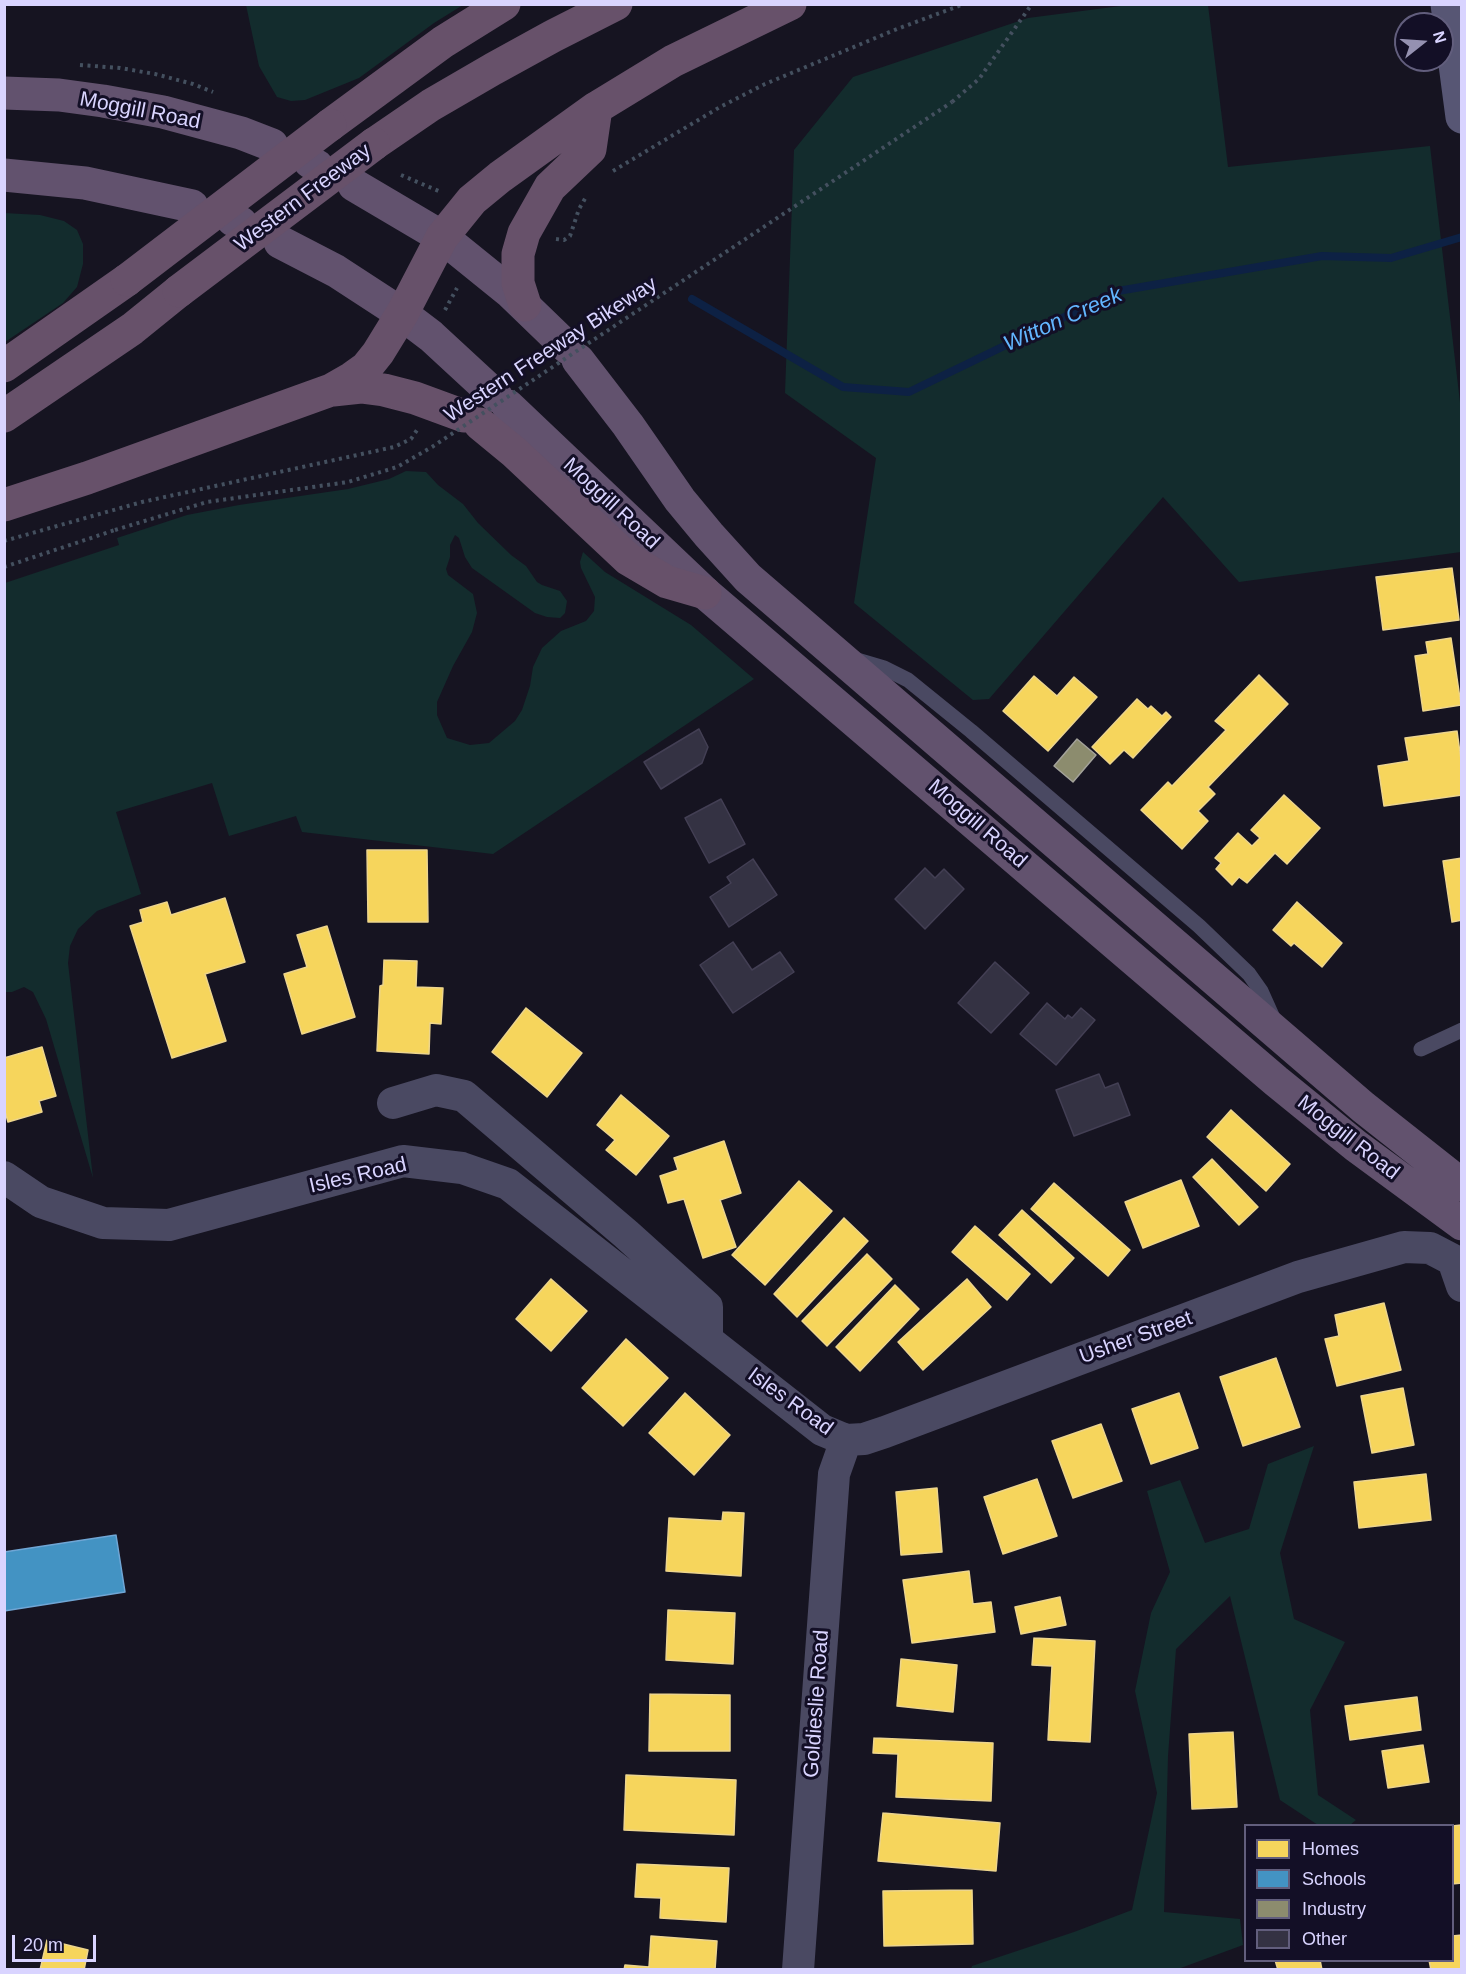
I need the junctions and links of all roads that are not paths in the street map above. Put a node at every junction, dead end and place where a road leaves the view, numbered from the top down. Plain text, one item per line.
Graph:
1 (504, 4) edge
2 (616, 4) edge
3 (790, 4) edge
4 (1447, 4) edge
5 (4, 93) edge
6 (596, 108) junction
7 (1461, 117) edge
8 (272, 145) dead end
9 (4, 176) edge
10 (354, 185) dead end
11 (192, 206) dead end
12 (442, 237) junction
13 (280, 242) dead end
14 (525, 305) junction
15 (402, 314) junction
16 (4, 366) edge
17 (331, 390) junction
18 (4, 416) edge
19 (4, 505) edge
20 (705, 593) junction
21 (1461, 1030) edge
22 (1421, 1049) dead end
23 (393, 1104) dead end
24 (4, 1177) edge
25 (1461, 1185) edge
26 (1461, 1224) edge
27 (1461, 1286) edge
28 (707, 1340) junction
29 (846, 1440) junction
30 (798, 1970) edge

1 - 16 highway, Western Freeway, bridge
2 - 18 highway, Western Freeway, bridge
3 - 6 highway
4 - 7 main road
5 - 8 highway, Moggill Road
6 - 12 highway
6 - 14 highway
9 - 11 highway
10 - 12 highway, Moggill Road
12 - 14 highway, Moggill Road
12 - 15 highway
13 - 15 highway, Moggill Road
14 - 25 highway, Moggill Road
15 - 17 highway
15 - 20 highway, Moggill Road
17 - 19 highway
17 - 20 highway
20 - 26 highway, Moggill Road
21 - 22 lane
23 - 28 street
24 - 28 street, Isles Road
27 - 29 street, Usher Street
28 - 29 street, Isles Road
29 - 30 street, Goldieslie Road

